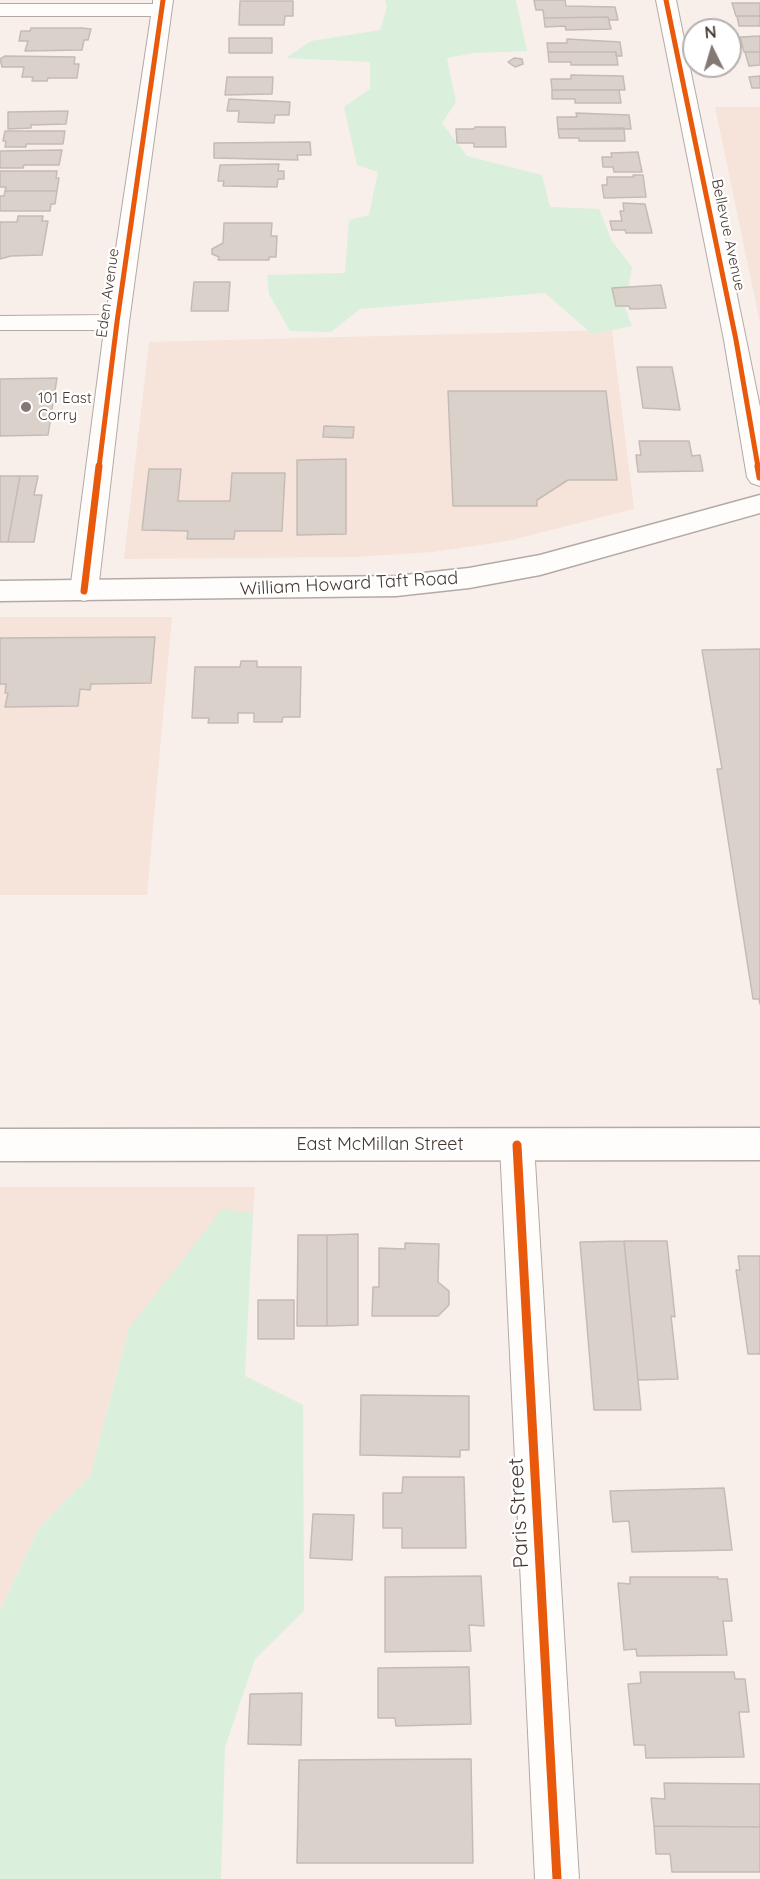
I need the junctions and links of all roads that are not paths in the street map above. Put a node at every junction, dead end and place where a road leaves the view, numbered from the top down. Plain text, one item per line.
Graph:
1 (666, 0) edge
2 (162, 5) edge
3 (0, 10) edge
4 (117, 322) junction
5 (0, 323) edge
6 (760, 477) edge
7 (760, 504) edge
8 (0, 591) edge
9 (84, 591) junction
10 (760, 1144) edge
11 (0, 1145) edge
12 (517, 1145) junction
13 (557, 1879) edge

1 - 6 street, Bellevue Avenue
2 - 3 street
2 - 4 street, Eden Avenue
4 - 5 street
4 - 9 street, Eden Avenue
7 - 9 main road, William Howard Taft Road
8 - 9 main road, William Howard Taft Road
10 - 12 main road, East McMillan Street
11 - 12 main road, East McMillan Street
12 - 13 street, Paris Street

